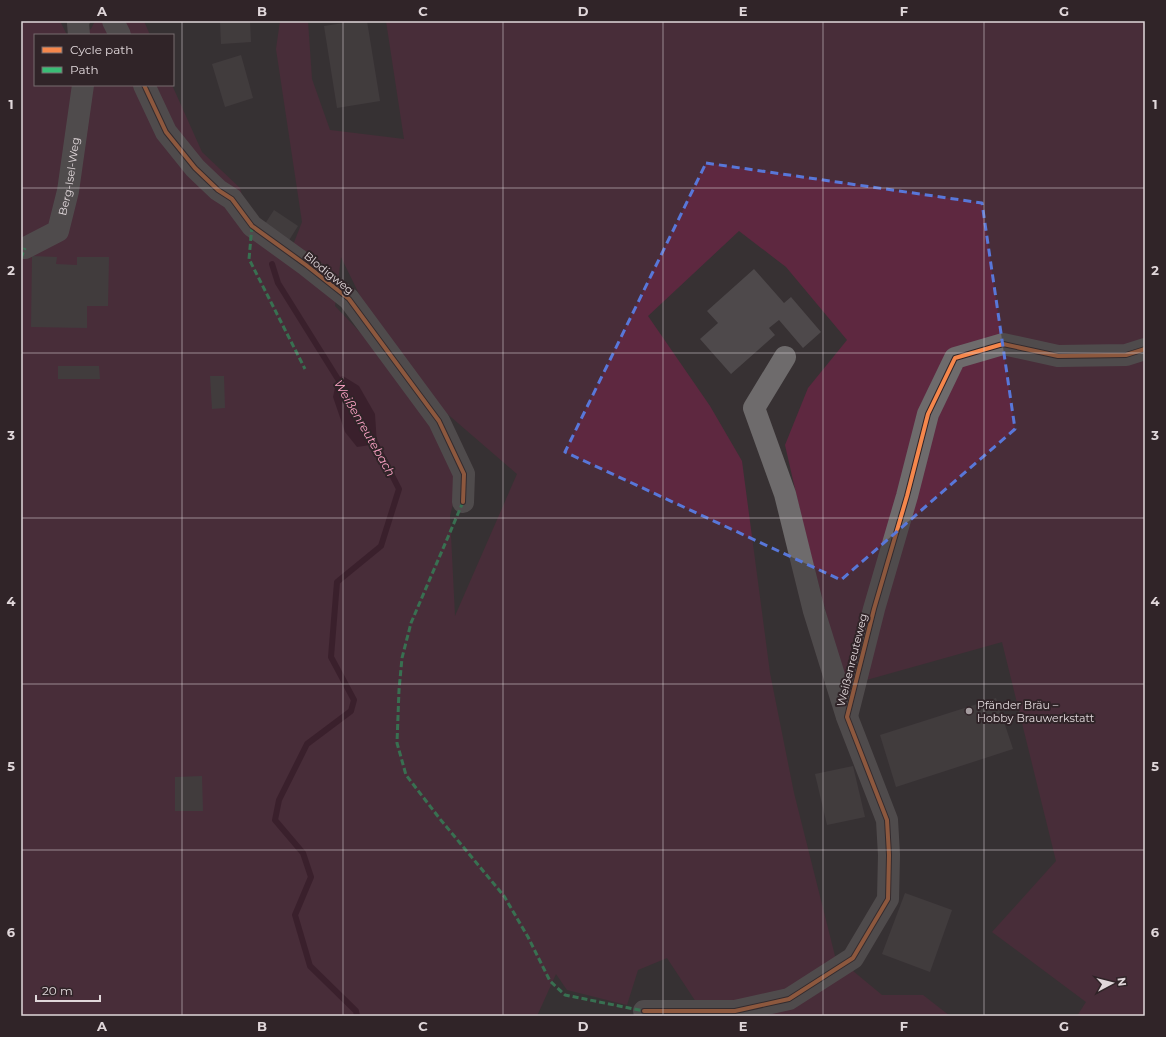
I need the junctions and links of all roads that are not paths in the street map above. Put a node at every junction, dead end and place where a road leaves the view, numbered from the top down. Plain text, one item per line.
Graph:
1 (79, 21) edge
2 (113, 21) edge
3 (79, 34) edge
4 (120, 34) edge
5 (83, 86) edge
6 (144, 86) edge
7 (25, 248) dead end
8 (1145, 350) edge
9 (785, 357) dead end
10 (463, 502) dead end
11 (847, 717) junction
12 (644, 1011) dead end

1 - 3 street
2 - 4 street
5 - 7 street, Berg-Isel-Weg
6 - 10 street, Blodigweg
8 - 11 street, Weißenreuteweg
9 - 11 street
11 - 12 street, Weißenreuteweg

